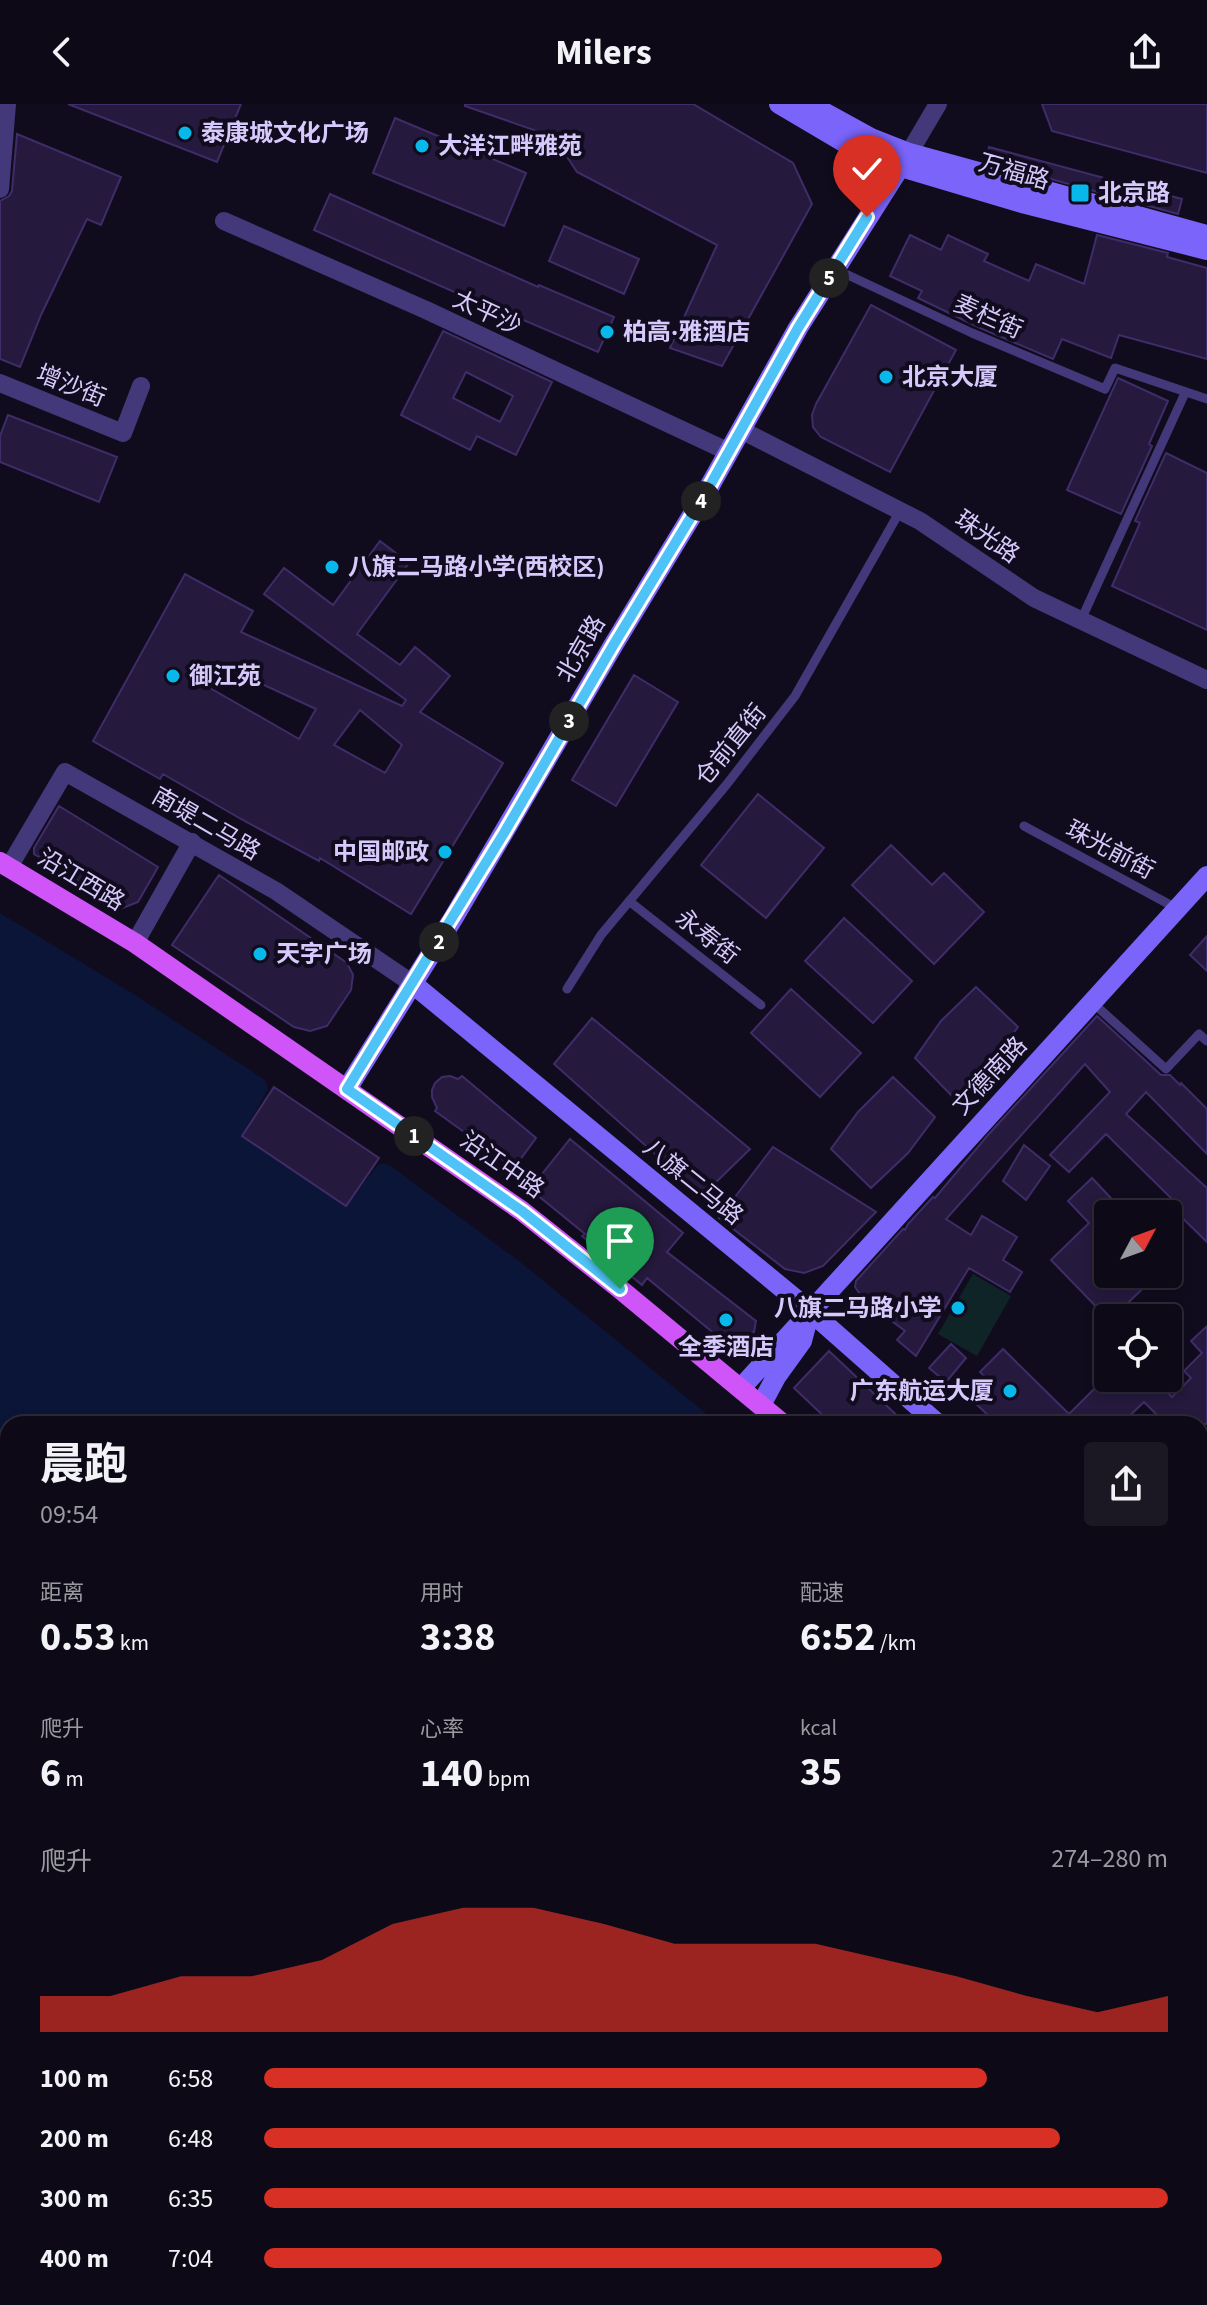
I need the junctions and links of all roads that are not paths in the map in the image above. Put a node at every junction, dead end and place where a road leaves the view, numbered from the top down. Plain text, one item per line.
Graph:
1 (7, 104) edge
2 (779, 104) edge
3 (809, 104) edge
4 (938, 104) edge
5 (904, 159) junction
6 (0, 189) edge
7 (224, 221) dead end
8 (1207, 235) edge
9 (1207, 250) edge
10 (835, 269) junction
11 (0, 383) edge
12 (141, 386) dead end
13 (1185, 393) junction
14 (1207, 399) edge
15 (741, 430) junction
16 (729, 452) junction
17 (900, 510) junction
18 (1081, 620) junction
19 (1207, 680) edge
20 (1024, 826) dead end
21 (192, 842) junction
22 (3, 868) edge
23 (1207, 876) edge
24 (629, 901) junction
25 (1178, 909) junction
26 (131, 949) junction
27 (413, 984) junction
28 (567, 989) dead end
29 (1093, 1003) junction
30 (761, 1005) dead end
31 (1207, 1041) edge
32 (347, 1089) junction
33 (810, 1311) junction
34 (741, 1388) junction
35 (761, 1405) junction
36 (774, 1416) edge
37 (929, 1416) edge

1 - 6 street
2 - 5 street
3 - 5 street
4 - 5 street
5 - 8 street, 万福路
5 - 9 street, 万福路
5 - 10 street, 北京路
7 - 16 street, 太平沙
10 - 13 lane, 麦栏街
10 - 15 street, 北京路
11 - 12 street, 增沙街
13 - 14 lane
13 - 18 lane
15 - 16 street, 北京路
15 - 17 street, 珠光路
16 - 27 street, 北京路
17 - 18 street, 珠光路
17 - 24 lane, 仓前直街
18 - 19 street, 珠光路
20 - 25 lane, 珠光前街
21 - 22 street, 南堤二马路
21 - 26 street
21 - 27 street, 南堤二马路
22 - 26 main road, 沿江西路
23 - 25 street, 文德南路
24 - 28 lane, 仓前直街
24 - 30 lane, 永寿街
25 - 29 street, 文德南路
26 - 32 main road, 沿江中路
27 - 32 street, 北京路
27 - 33 street, 八旗二马路
29 - 31 lane
29 - 33 street, 文德南路
32 - 34 main road, 沿江中路
33 - 34 street, 文德南路
33 - 35 street
33 - 37 street, 八旗二马路
34 - 35 main road, 沿江中路
35 - 36 main road, 沿江中路

